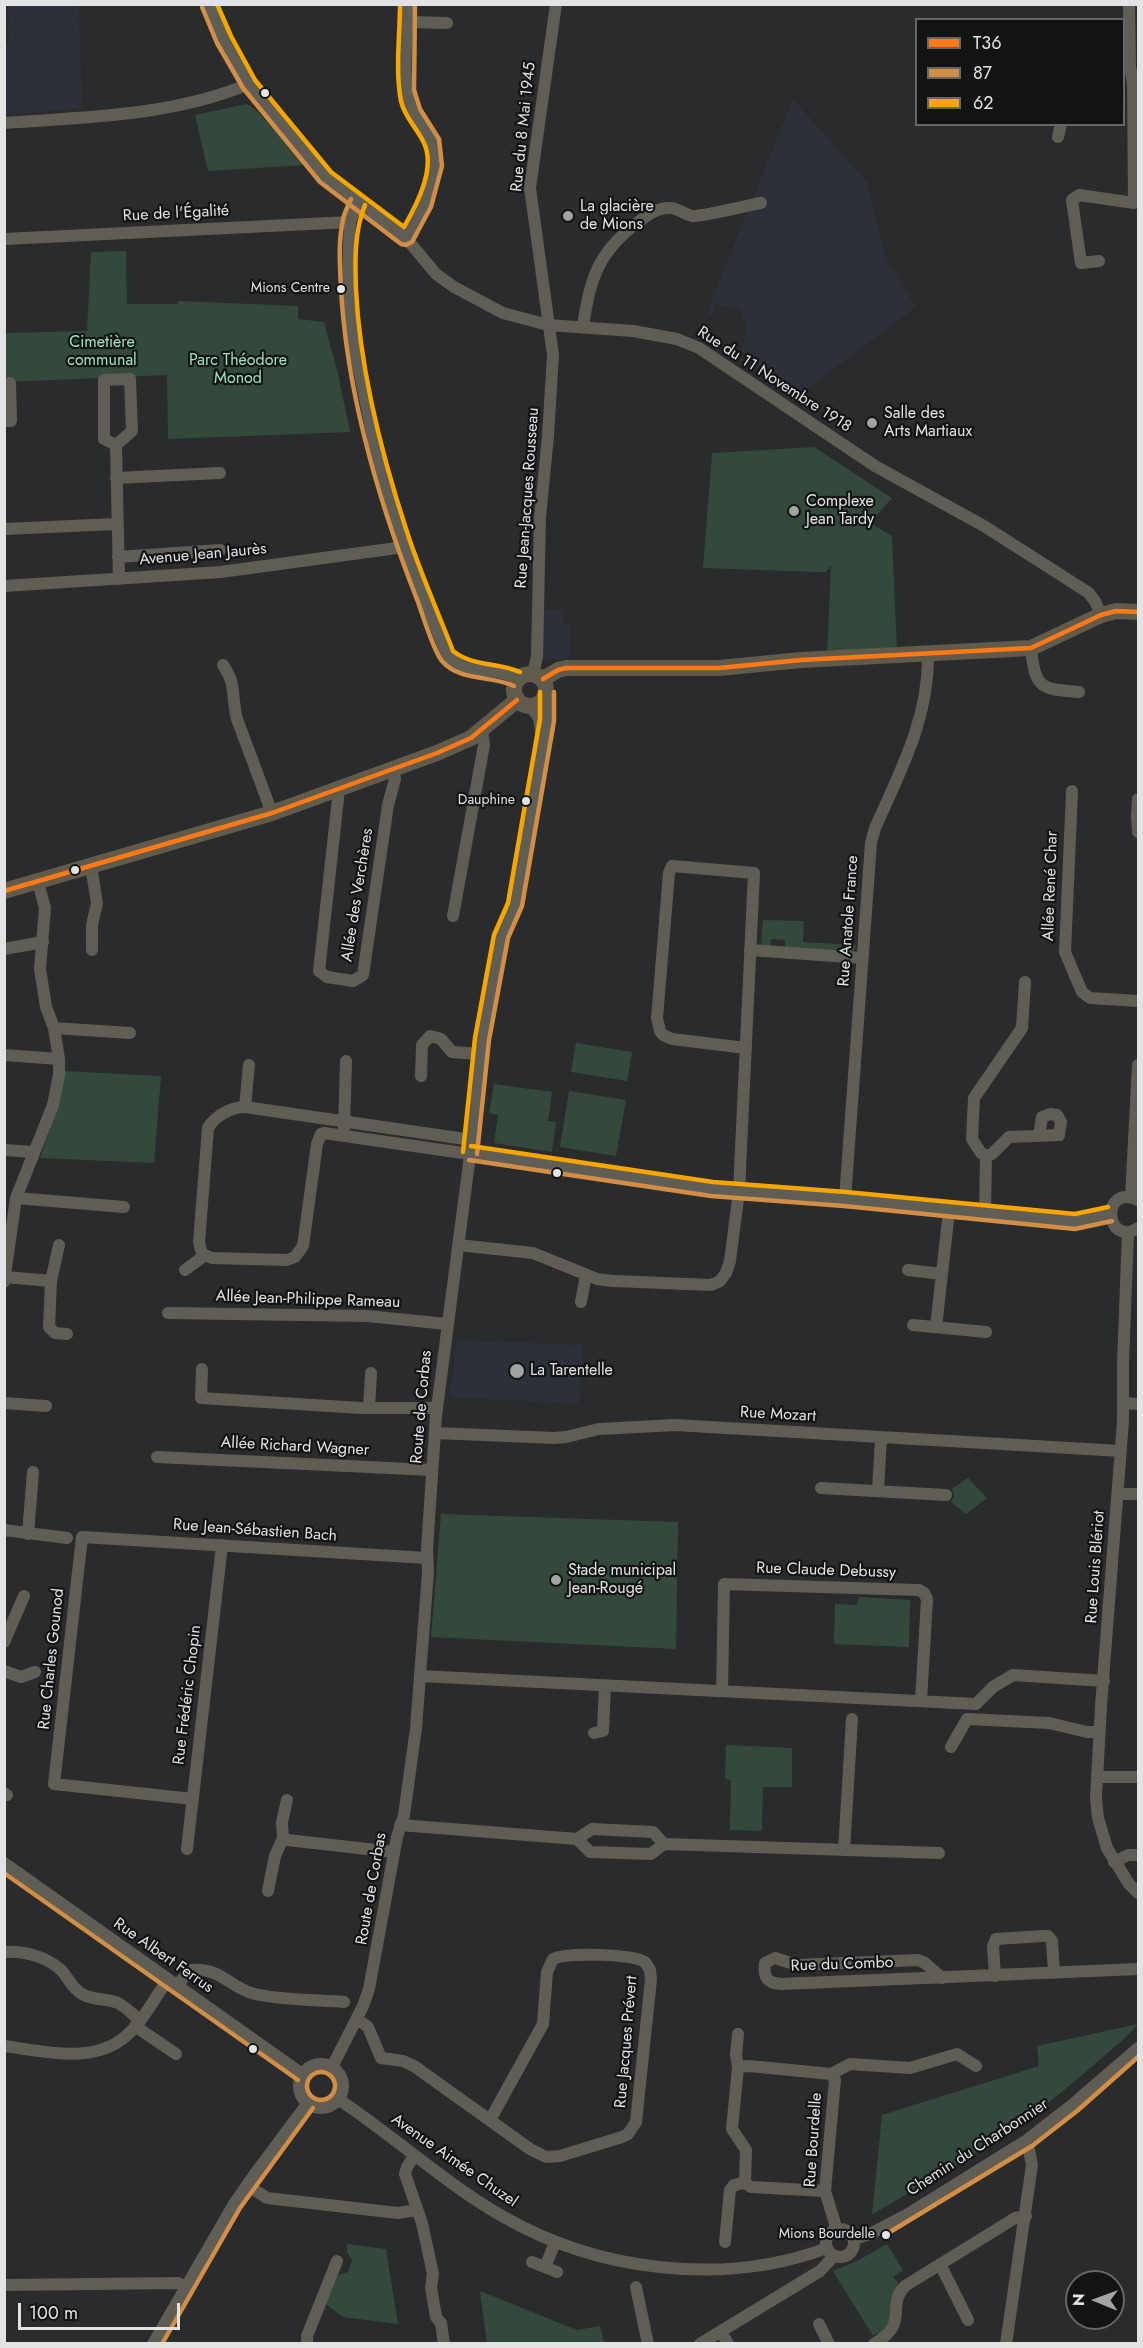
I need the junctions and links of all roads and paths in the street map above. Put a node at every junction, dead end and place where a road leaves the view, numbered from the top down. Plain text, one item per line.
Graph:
1 (209, 4) edge
2 (407, 4) edge
3 (556, 4) edge
4 (1129, 4) edge
5 (408, 22) junction
6 (447, 23) dead end
7 (249, 84) junction
8 (1132, 86) edge
9 (4, 123) edge
10 (358, 202) junction
11 (760, 203) dead end
12 (350, 222) junction
13 (406, 238) junction
14 (4, 239) edge
15 (1099, 261) dead end
16 (548, 325) junction
17 (583, 327) junction
18 (10, 383) dead end
19 (4, 421) edge
20 (116, 445) junction
21 (220, 473) dead end
22 (117, 478) junction
23 (116, 524) junction
24 (4, 529) edge
25 (404, 547) junction
26 (220, 550) dead end
27 (118, 558) junction
28 (118, 579) junction
29 (4, 586) edge
30 (1138, 612) edge
31 (1101, 615) junction
32 (1031, 648) junction
33 (928, 655) junction
34 (223, 665) dead end
35 (535, 681) junction
36 (1079, 692) dead end
37 (524, 703) junction
38 (482, 730) junction
39 (542, 747) junction
40 (393, 769) junction
41 (337, 788) junction
42 (1072, 790) dead end
43 (1138, 799) edge
44 (272, 813) junction
45 (1138, 832) edge
46 (91, 866) junction
47 (38, 882) junction
48 (4, 891) edge
49 (453, 916) dead end
50 (43, 942) junction
51 (4, 949) edge
52 (92, 950) dead end
53 (750, 950) junction
54 (862, 958) junction
55 (1025, 982) dead end
56 (1138, 1001) edge
57 (54, 1028) junction
58 (130, 1033) dead end
59 (746, 1048) junction
60 (480, 1054) junction
61 (4, 1055) edge
62 (59, 1059) junction
63 (346, 1061) dead end
64 (249, 1065) dead end
65 (1138, 1065) edge
66 (421, 1076) dead end
67 (244, 1107) junction
68 (345, 1122) junction
69 (343, 1135) junction
70 (1039, 1135) dead end
71 (472, 1140) junction
72 (4, 1150) edge
73 (34, 1152) junction
74 (470, 1153) junction
75 (986, 1156) junction
76 (739, 1191) junction
77 (16, 1198) junction
78 (1135, 1198) edge
79 (845, 1199) junction
80 (124, 1207) dead end
81 (949, 1210) junction
82 (985, 1214) junction
83 (1110, 1214) junction
84 (1133, 1231) edge
85 (8, 1242) edge
86 (59, 1245) dead end
87 (458, 1245) junction
88 (204, 1256) junction
89 (908, 1269) dead end
90 (185, 1270) dead end
91 (942, 1274) junction
92 (586, 1275) junction
93 (5, 1280) edge
94 (51, 1281) junction
95 (581, 1302) dead end
96 (168, 1313) dead end
97 (447, 1324) junction
98 (913, 1325) dead end
99 (936, 1327) junction
100 (986, 1332) dead end
101 (68, 1334) dead end
102 (202, 1369) dead end
103 (371, 1373) dead end
104 (4, 1403) edge
105 (1124, 1403) junction
106 (1138, 1404) edge
107 (46, 1406) dead end
108 (437, 1407) junction
109 (369, 1408) junction
110 (435, 1433) junction
111 (881, 1437) junction
112 (1120, 1451) junction
113 (157, 1457) dead end
114 (432, 1470) junction
115 (33, 1472) dead end
116 (821, 1488) dead end
117 (878, 1491) junction
118 (1118, 1494) junction
119 (1138, 1494) edge
120 (946, 1495) dead end
121 (4, 1530) edge
122 (28, 1534) junction
123 (82, 1537) joint
124 (67, 1538) dead end
125 (222, 1545) junction
126 (427, 1558) junction
127 (24, 1596) dead end
128 (4, 1642) edge
129 (4, 1671) edge
130 (35, 1672) dead end
131 (420, 1676) junction
132 (1104, 1681) junction
133 (605, 1685) junction
134 (722, 1691) junction
135 (921, 1701) junction
136 (852, 1719) dead end
137 (1100, 1732) junction
138 (594, 1733) dead end
139 (951, 1747) dead end
140 (1138, 1777) edge
141 (1098, 1778) junction
142 (193, 1799) junction
143 (287, 1800) dead end
144 (400, 1826) junction
145 (283, 1838) junction
146 (577, 1839) junction
147 (664, 1844) junction
148 (187, 1849) dead end
149 (844, 1850) junction
150 (394, 1852) junction
151 (939, 1853) dead end
152 (1138, 1855) edge
153 (1113, 1862) junction
154 (4, 1863) edge
155 (268, 1892) dead end
156 (1138, 1893) edge
157 (4, 1952) edge
158 (1138, 1969) edge
159 (1054, 1973) junction
160 (995, 1976) junction
161 (942, 1978) junction
162 (172, 1983) junction
163 (345, 2002) dead end
164 (357, 2019) junction
165 (138, 2023) junction
166 (738, 2034) dead end
167 (4, 2046) edge
168 (1138, 2048) edge
169 (176, 2054) dead end
170 (976, 2066) dead end
171 (332, 2067) junction
172 (738, 2067) junction
173 (302, 2074) junction
174 (831, 2074) junction
175 (339, 2099) junction
176 (307, 2104) junction
177 (490, 2120) junction
178 (1027, 2140) junction
179 (414, 2156) junction
180 (745, 2183) junction
181 (247, 2185) junction
182 (825, 2191) junction
183 (417, 2210) junction
184 (1026, 2216) junction
185 (837, 2229) junction
186 (854, 2239) junction
187 (555, 2242) junction
188 (726, 2242) dead end
189 (830, 2252) junction
190 (798, 2258) junction
191 (338, 2261) dead end
192 (532, 2262) dead end
193 (940, 2264) junction
194 (812, 2276) junction
195 (4, 2285) edge
196 (186, 2287) junction
197 (636, 2287) dead end
198 (968, 2320) dead end
199 (819, 2324) dead end
200 (720, 2331) junction
201 (153, 2343) edge
202 (307, 2343) edge
203 (444, 2343) edge
204 (648, 2343) edge
205 (700, 2343) edge
206 (728, 2343) edge
207 (830, 2343) edge
208 (876, 2343) edge
209 (1006, 2343) edge

1 - 7 street, Rue du 11 Novembre 1918
2 - 5 street
3 - 16 street, Rue du 8 Mai 1945
4 - 8 street
5 - 6 street
5 - 13 street
7 - 9 street
7 - 10 street, Rue du 11 Novembre 1918
8 - 15 street
10 - 12 street
10 - 13 street, Rue du 11 Novembre 1918
11 - 17 street
12 - 14 street, Rue de l'Égalité
12 - 25 street
13 - 16 street, Rue du 11 Novembre 1918
16 - 17 street, Rue du 11 Novembre 1918
16 - 35 street, Rue Jean-Jacques Rousseau
17 - 31 street, Rue du 11 Novembre 1918
18 - 19 street
20 - 20 street
20 - 22 street
21 - 22 street
22 - 23 street
23 - 24 street
23 - 27 street
25 - 28 street, Avenue Jean Jaurès
25 - 35 street
26 - 27 street
27 - 28 street
28 - 29 street, Avenue Jean Jaurès
30 - 31 main road
31 - 32 main road
32 - 33 main road
32 - 36 street
33 - 35 main road
33 - 54 street, Rue Anatole France
34 - 44 street
35 - 37 main road
35 - 37 main road
35 - 39 street, Route de Corbas
37 - 38 main road
37 - 39 street, Route de Corbas
38 - 40 main road
38 - 49 street
39 - 60 street, Route de Corbas
40 - 41 main road
40 - 41 street, Allée des Verchères
41 - 44 main road
42 - 56 street, Allée René Char
43 - 45 street
44 - 46 main road
46 - 47 main road
46 - 52 street
47 - 48 main road
47 - 50 street
50 - 51 street
50 - 57 street
53 - 54 street
53 - 59 street
53 - 59 street
54 - 79 street, Rue Anatole France
55 - 75 street
57 - 58 street
57 - 62 street
59 - 76 street
60 - 66 street
60 - 71 street, Route de Corbas
61 - 62 street
62 - 73 street
63 - 68 street
64 - 67 street
65 - 78 street
67 - 68 street
67 - 88 street
68 - 69 street
68 - 71 street
69 - 74 street
69 - 88 street
70 - 75 street
71 - 74 street, Route de Corbas
72 - 73 street
73 - 77 street
74 - 76 street
74 - 87 street, Route de Corbas
75 - 82 street
76 - 79 street
76 - 92 street
77 - 80 street
77 - 85 street
78 - 83 street
79 - 81 street
81 - 82 street
81 - 91 street
82 - 83 street
83 - 84 street
84 - 105 street, Rue Louis Blériot
85 - 93 street
86 - 94 street
87 - 92 street
87 - 97 street, Route de Corbas
88 - 90 street
89 - 91 street
91 - 99 street
92 - 95 street
93 - 94 street
94 - 101 street
96 - 97 street, Allée Jean-Philippe Rameau
97 - 108 street, Route de Corbas
98 - 99 street
99 - 100 street
102 - 109 street
103 - 109 street
104 - 107 street
105 - 106 street
105 - 112 street, Rue Louis Blériot
108 - 109 street
108 - 110 street, Route de Corbas
110 - 111 street, Rue Mozart
110 - 114 street, Route de Corbas
111 - 112 street, Rue Mozart
111 - 117 street
112 - 118 street, Rue Louis Blériot
113 - 114 street, Allée Richard Wagner
114 - 126 street, Route de Corbas
115 - 122 street
116 - 117 street
117 - 120 street
118 - 119 street
118 - 132 street, Rue Louis Blériot
121 - 122 street
122 - 124 street
123 - 125 street, Rue Jean-Sébastien Bach
123 - 142 street, Rue Charles Gounod
125 - 126 street, Rue Jean-Sébastien Bach
125 - 142 street, Rue Frédéric Chopin
126 - 131 street, Route de Corbas
127 - 128 street
129 - 130 street
131 - 133 street
131 - 144 street, Route de Corbas
132 - 135 street
132 - 137 street, Rue Louis Blériot
133 - 134 street
133 - 138 street
134 - 135 street
134 - 135 street, Rue Claude Debussy
136 - 149 street
137 - 139 street
137 - 141 street, Rue Louis Blériot
140 - 141 street
141 - 153 street, Rue Louis Blériot
142 - 148 street, Rue Frédéric Chopin
143 - 145 street
144 - 146 street
144 - 150 street, Route de Corbas
145 - 150 street
145 - 155 street
146 - 147 street
146 - 147 street
147 - 149 street
149 - 151 street
150 - 164 street, Route de Corbas
152 - 153 street
153 - 156 street, Rue Louis Blériot
154 - 162 street, Rue Albert Ferrus
157 - 165 street
158 - 159 street, Rue du Combo
159 - 160 street, Rue du Combo
159 - 160 street
160 - 161 street, Rue du Combo
161 - 161 street, Rue du Combo
162 - 163 street
162 - 165 street
162 - 173 street, Rue Albert Ferrus
164 - 171 street, Route de Corbas
164 - 177 street, Rue Jacques Prévert
165 - 167 street
165 - 169 street
166 - 172 street
168 - 178 street, Chemin du Charbonnier
170 - 174 street
171 - 173 street
171 - 175 street
172 - 174 street, Rue Bourdelle
172 - 180 street
173 - 176 street
174 - 182 street, Rue Bourdelle
175 - 176 street
175 - 179 street, Avenue Aimée Chuzel
176 - 181 street
177 - 177 street, Rue Jacques Prévert
178 - 184 street
178 - 186 street, Chemin du Charbonnier
179 - 183 street
179 - 187 street, Avenue Aimée Chuzel
180 - 182 street
180 - 188 street
181 - 183 street
181 - 196 street
182 - 185 street, Rue Bourdelle
183 - 203 street
184 - 193 street
184 - 209 street
185 - 186 street
185 - 189 street
186 - 189 street
187 - 190 street, Avenue Aimée Chuzel
187 - 192 street
189 - 190 street, Avenue Aimée Chuzel
189 - 194 street
190 - 194 street
191 - 202 street
193 - 198 street
193 - 208 street
194 - 200 street
195 - 196 street
196 - 201 street
197 - 204 street
199 - 207 street
200 - 205 street
200 - 206 street

